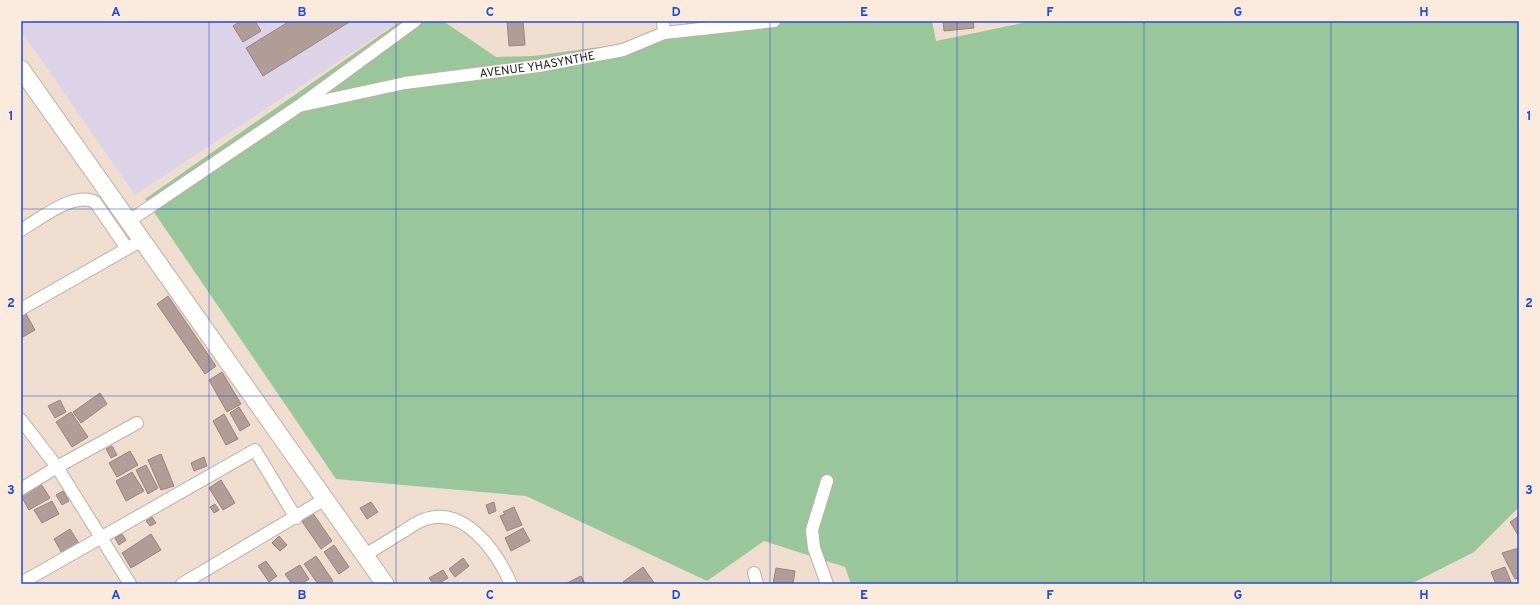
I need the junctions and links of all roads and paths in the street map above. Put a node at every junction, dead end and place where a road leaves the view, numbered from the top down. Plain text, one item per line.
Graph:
1 (415, 21) edge
2 (774, 21) edge
3 (732, 23) edge
4 (664, 27) edge
5 (21, 69) edge
6 (299, 106) junction
7 (129, 221) junction
8 (21, 230) edge
9 (142, 240) junction
10 (126, 247) junction
11 (21, 309) edge
12 (21, 420) edge
13 (136, 423) dead end
14 (57, 467) junction
15 (828, 481) dead end
16 (21, 489) edge
17 (326, 499) junction
18 (296, 518) junction
19 (102, 536) junction
20 (365, 554) junction
21 (21, 583) edge
22 (130, 584) edge
23 (182, 584) edge
24 (385, 584) edge
25 (511, 584) edge
26 (827, 584) edge

1 - 6 street
2 - 3 street, AVENUE YHASYNTHE
3 - 4 street, AVENUE YHASYNTHE
4 - 6 street, AVENUE YHASYNTHE
5 - 7 highway
6 - 7 street
7 - 9 highway
8 - 10 street
9 - 10 street
9 - 17 highway
10 - 11 street
12 - 14 street
13 - 14 street
14 - 16 street
14 - 19 street
15 - 26 street
17 - 18 street
17 - 20 highway
18 - 19 street
18 - 23 street
19 - 21 street
19 - 22 street
20 - 24 highway
20 - 25 street

